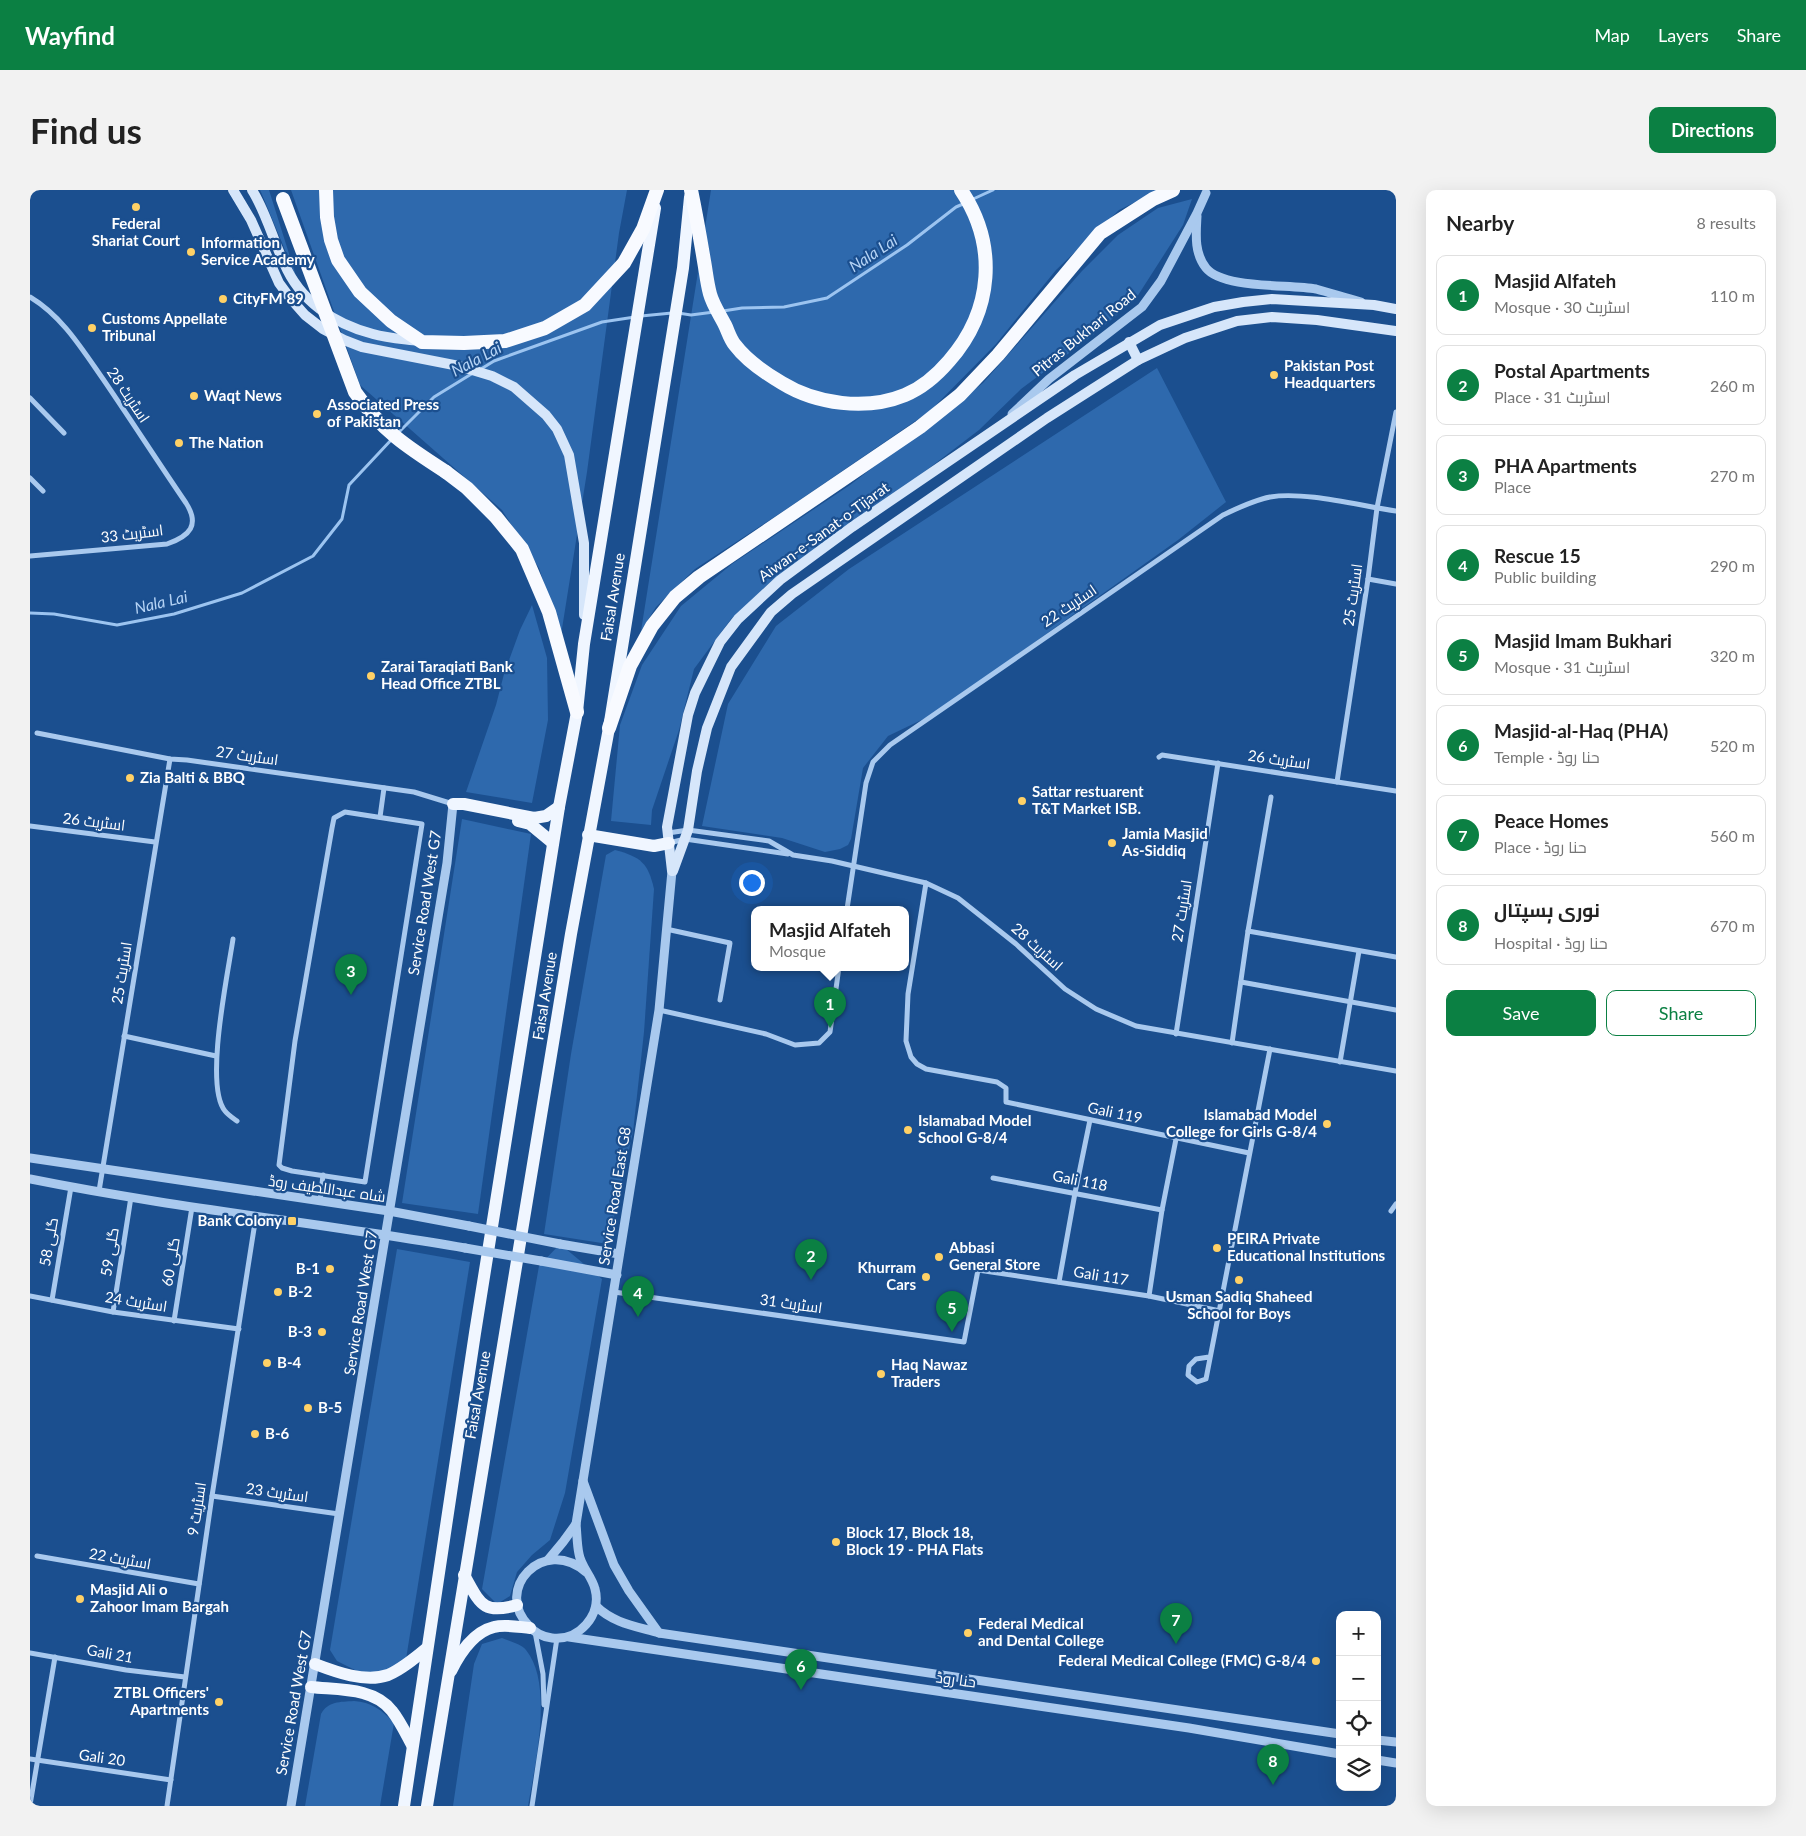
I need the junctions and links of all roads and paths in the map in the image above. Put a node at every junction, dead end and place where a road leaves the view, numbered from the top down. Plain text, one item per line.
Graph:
1 (233, 190) edge
2 (252, 190) edge
3 (326, 190) edge
4 (657, 190) edge
5 (691, 190) edge
6 (961, 190) edge
7 (1173, 190) edge
8 (1206, 193) dead end
9 (281, 195) edge
10 (1197, 213) junction
11 (30, 297) edge
12 (1374, 305) junction
13 (1396, 309) edge
14 (1396, 331) edge
15 (422, 342) junction
16 (1129, 342) junction
17 (1138, 360) junction
18 (30, 398) edge
19 (1396, 412) edge
20 (994, 431) junction
21 (64, 433) dead end
22 (30, 478) edge
23 (43, 491) dead end
24 (178, 492) joint
25 (1377, 508) junction
26 (1396, 511) edge
27 (30, 556) edge
28 (1368, 579) junction
29 (1396, 584) edge
30 (584, 644) junction
31 (577, 712) junction
32 (609, 728) junction
33 (37, 733) dead end
34 (1160, 756) dead end
35 (170, 759) junction
36 (1218, 763) junction
37 (678, 768) junction
38 (697, 771) junction
39 (1337, 782) junction
40 (384, 788) junction
41 (1396, 791) edge
42 (1271, 797) dead end
43 (453, 804) junction
44 (559, 807) junction
45 (380, 817) junction
46 (30, 826) edge
47 (686, 834) junction
48 (588, 835) junction
49 (668, 838) junction
50 (156, 842) junction
51 (553, 843) junction
52 (794, 855) junction
53 (853, 866) junction
54 (672, 872) junction
55 (926, 883) junction
56 (847, 906) edge
57 (666, 929) junction
58 (1248, 931) junction
59 (233, 939) dead end
60 (1358, 951) junction
61 (1396, 957) edge
62 (838, 971) edge
63 (1240, 982) junction
64 (720, 1000) dead end
65 (1350, 1002) junction
66 (659, 1010) junction
67 (1396, 1010) edge
68 (1176, 1034) junction
69 (124, 1036) junction
70 (1232, 1043) junction
71 (1270, 1049) junction
72 (216, 1056) junction
73 (1340, 1062) junction
74 (1396, 1070) edge
75 (1090, 1120) junction
76 (237, 1121) dead end
77 (1176, 1139) junction
78 (1249, 1153) junction
79 (30, 1158) edge
80 (103, 1169) junction
81 (323, 1175) junction
82 (993, 1178) dead end
83 (30, 1179) edge
84 (71, 1187) junction
85 (99, 1191) junction
86 (1075, 1193) junction
87 (131, 1197) junction
88 (320, 1202) junction
89 (1396, 1204) edge
90 (192, 1207) junction
91 (1162, 1210) junction
92 (389, 1211) junction
93 (1391, 1211) dead end
94 (256, 1215) junction
95 (386, 1234) junction
96 (620, 1254) junction
97 (616, 1275) junction
98 (1059, 1282) junction
99 (614, 1292) junction
100 (30, 1296) edge
101 (1148, 1296) junction
102 (52, 1300) junction
103 (1220, 1311) junction
104 (113, 1312) junction
105 (174, 1321) junction
106 (239, 1329) junction
107 (964, 1342) joint
108 (1209, 1357) dead end
109 (583, 1480) junction
110 (212, 1496) junction
111 (339, 1514) junction
112 (576, 1524) junction
113 (37, 1556) dead end
114 (548, 1560) junction
115 (586, 1572) junction
116 (464, 1575) junction
117 (199, 1584) junction
118 (517, 1605) junction
119 (596, 1606) junction
120 (532, 1630) junction
121 (659, 1633) junction
122 (568, 1637) junction
123 (558, 1638) junction
124 (427, 1648) junction
125 (30, 1653) edge
126 (55, 1657) junction
127 (315, 1664) junction
128 (185, 1677) junction
129 (446, 1680) junction
130 (995, 1683) junction
131 (311, 1687) junction
132 (992, 1700) junction
133 (545, 1718) junction
134 (1336, 1733) edge
135 (1381, 1740) edge
136 (1396, 1742) edge
137 (412, 1745) junction
138 (1336, 1753) edge
139 (30, 1759) edge
140 (37, 1760) junction
141 (1381, 1761) edge
142 (1396, 1763) edge
143 (171, 1780) junction
144 (30, 1805) edge
145 (167, 1806) edge
146 (291, 1806) edge
147 (404, 1806) edge
148 (427, 1806) edge
149 (532, 1806) edge

1 - 30 main road
2 - 15 main road
3 - 15 highway
4 - 15 highway
4 - 30 main road, Faisal Avenue
5 - 6 highway
5 - 32 main road, Faisal Avenue
7 - 32 highway
8 - 10 street, Pitras Bukhari Road
9 - 31 highway, bridge
10 - 12 street
10 - 20 street, Pitras Bukhari Road
11 - 24 street, اسٹریٹ 28
12 - 13 main road, Aiwan-e-Sanat-o-Tijarat
12 - 16 main road, Aiwan-e-Sanat-o-Tijarat
14 - 17 main road, Aiwan-e-Sanat-o-Tijarat
16 - 17 main road
16 - 20 main road, Aiwan-e-Sanat-o-Tijarat
17 - 38 main road, Aiwan-e-Sanat-o-Tijarat
18 - 21 street
19 - 25 street, اسٹریٹ 25
20 - 37 main road, Aiwan-e-Sanat-o-Tijarat
22 - 23 street
24 - 27 street, اسٹریٹ 33
25 - 26 street, اسٹریٹ 22
25 - 28 street, اسٹریٹ 25
25 - 53 street, اسٹریٹ 22
28 - 29 street
28 - 39 street, اسٹریٹ 25
30 - 31 main road, Faisal Avenue
31 - 44 main road, Faisal Avenue
32 - 48 main road, Faisal Avenue
33 - 35 street, اسٹریٹ 27
34 - 36 street, اسٹریٹ 26
35 - 40 street, اسٹریٹ 27
35 - 50 street, اسٹریٹ 25
36 - 39 street, اسٹریٹ 26
36 - 68 street, اسٹریٹ 27
37 - 38 main road
37 - 49 main road, Aiwan-e-Sanat-o-Tijarat
38 - 47 main road, Aiwan-e-Sanat-o-Tijarat
39 - 41 street, اسٹریٹ 26
40 - 43 street, اسٹریٹ 27
40 - 45 street
42 - 58 street
43 - 44 main road
43 - 51 main road
43 - 92 street, Service Road West G7
44 - 51 main road, Faisal Avenue
45 - 81 street
45 - 81 street
46 - 50 street, اسٹریٹ 26
47 - 49 street
47 - 49 street, اسٹریٹ 28
47 - 52 street
47 - 52 street, اسٹریٹ 28
47 - 54 main road, Aiwan-e-Sanat-o-Tijarat
48 - 49 main road
48 - 116 main road, Faisal Avenue
49 - 54 main road, Aiwan-e-Sanat-o-Tijarat
50 - 69 street, اسٹریٹ 25
51 - 124 main road, Faisal Avenue
52 - 53 street, اسٹریٹ 28
53 - 55 street, اسٹریٹ 28
53 - 56 street, اسٹریٹ 22
54 - 57 street, Service Road East G8
55 - 68 street, اسٹریٹ 28
55 - 75 street, Gali 119
57 - 64 street
57 - 66 street, Service Road East G8
58 - 60 street
58 - 63 street
59 - 72 street
60 - 61 street
60 - 65 street
62 - 66 street
63 - 65 street
63 - 70 street
65 - 67 street
65 - 73 street
66 - 96 street, Service Road East G8
68 - 70 street, اسٹریٹ 28
69 - 72 street
69 - 80 street, اسٹریٹ 25
70 - 71 street, اسٹریٹ 28
71 - 73 street, اسٹریٹ 28
71 - 78 street
72 - 76 street
73 - 74 street, اسٹریٹ 28
75 - 77 street, Gali 119
75 - 86 street
77 - 78 street, Gali 119
77 - 91 street
78 - 103 street
79 - 80 street, شاہ عبداللطیف روڈ
80 - 85 street, اسٹریٹ 25
80 - 88 street, شاہ عبداللطیف روڈ
81 - 88 street
82 - 86 street, Gali 118
83 - 84 street
84 - 85 street
84 - 102 street, گلی 58
85 - 87 street
86 - 91 street, Gali 118
86 - 98 street
87 - 90 street
87 - 104 street, گلی 59
88 - 92 street, شاہ عبداللطیف روڈ
89 - 93 street
90 - 94 street
90 - 105 street, گلی 60
91 - 101 street
92 - 95 street, Service Road West G7
92 - 96 street, شاہ عبداللطیف روڈ, bridge
94 - 95 street
94 - 106 street, اسٹریٹ 9
95 - 97 street, bridge
95 - 111 street, Service Road West G7
96 - 97 street, Service Road East G8
97 - 99 street, Service Road East G8
98 - 101 street, Gali 117
98 - 107 street, Gali 117
99 - 107 street, اسٹریٹ 31
99 - 109 street, Service Road East G8
100 - 102 street, اسٹریٹ 24
101 - 103 street, Gali 117
102 - 104 street, اسٹریٹ 24
103 - 108 street
104 - 105 street, اسٹریٹ 24
105 - 106 street, اسٹریٹ 24
106 - 110 street, اسٹریٹ 9
109 - 112 street, Service Road East G8
109 - 121 street
110 - 111 street, اسٹریٹ 23
110 - 117 street, اسٹریٹ 9
111 - 127 street, Service Road West G7
112 - 114 street
112 - 115 street
113 - 117 street, اسٹریٹ 22
114 - 115 street
114 - 118 street
115 - 119 street
116 - 118 main road
116 - 129 main road, Faisal Avenue
117 - 128 street, اسٹریٹ 9
118 - 120 street
119 - 121 street, حنا روڈ
119 - 122 street
120 - 123 street
120 - 129 main road
120 - 133 street
121 - 130 street, حنا روڈ
122 - 123 street
122 - 132 street, حنا روڈ
123 - 133 street
124 - 127 main road
124 - 137 main road, Faisal Avenue
125 - 126 street, Gali 21
126 - 128 street, Gali 21
126 - 140 street
127 - 131 street, Service Road West G7
128 - 143 street, اسٹریٹ 9
129 - 148 main road, Faisal Avenue
130 - 132 street
130 - 134 street, حنا روڈ
131 - 137 main road
131 - 146 street, Service Road West G7
132 - 138 street, حنا روڈ
133 - 149 street
135 - 136 street
137 - 147 main road, Faisal Avenue
139 - 140 street, Gali 20
140 - 143 street, Gali 20
140 - 144 street
141 - 142 street
143 - 145 street, اسٹریٹ 9

